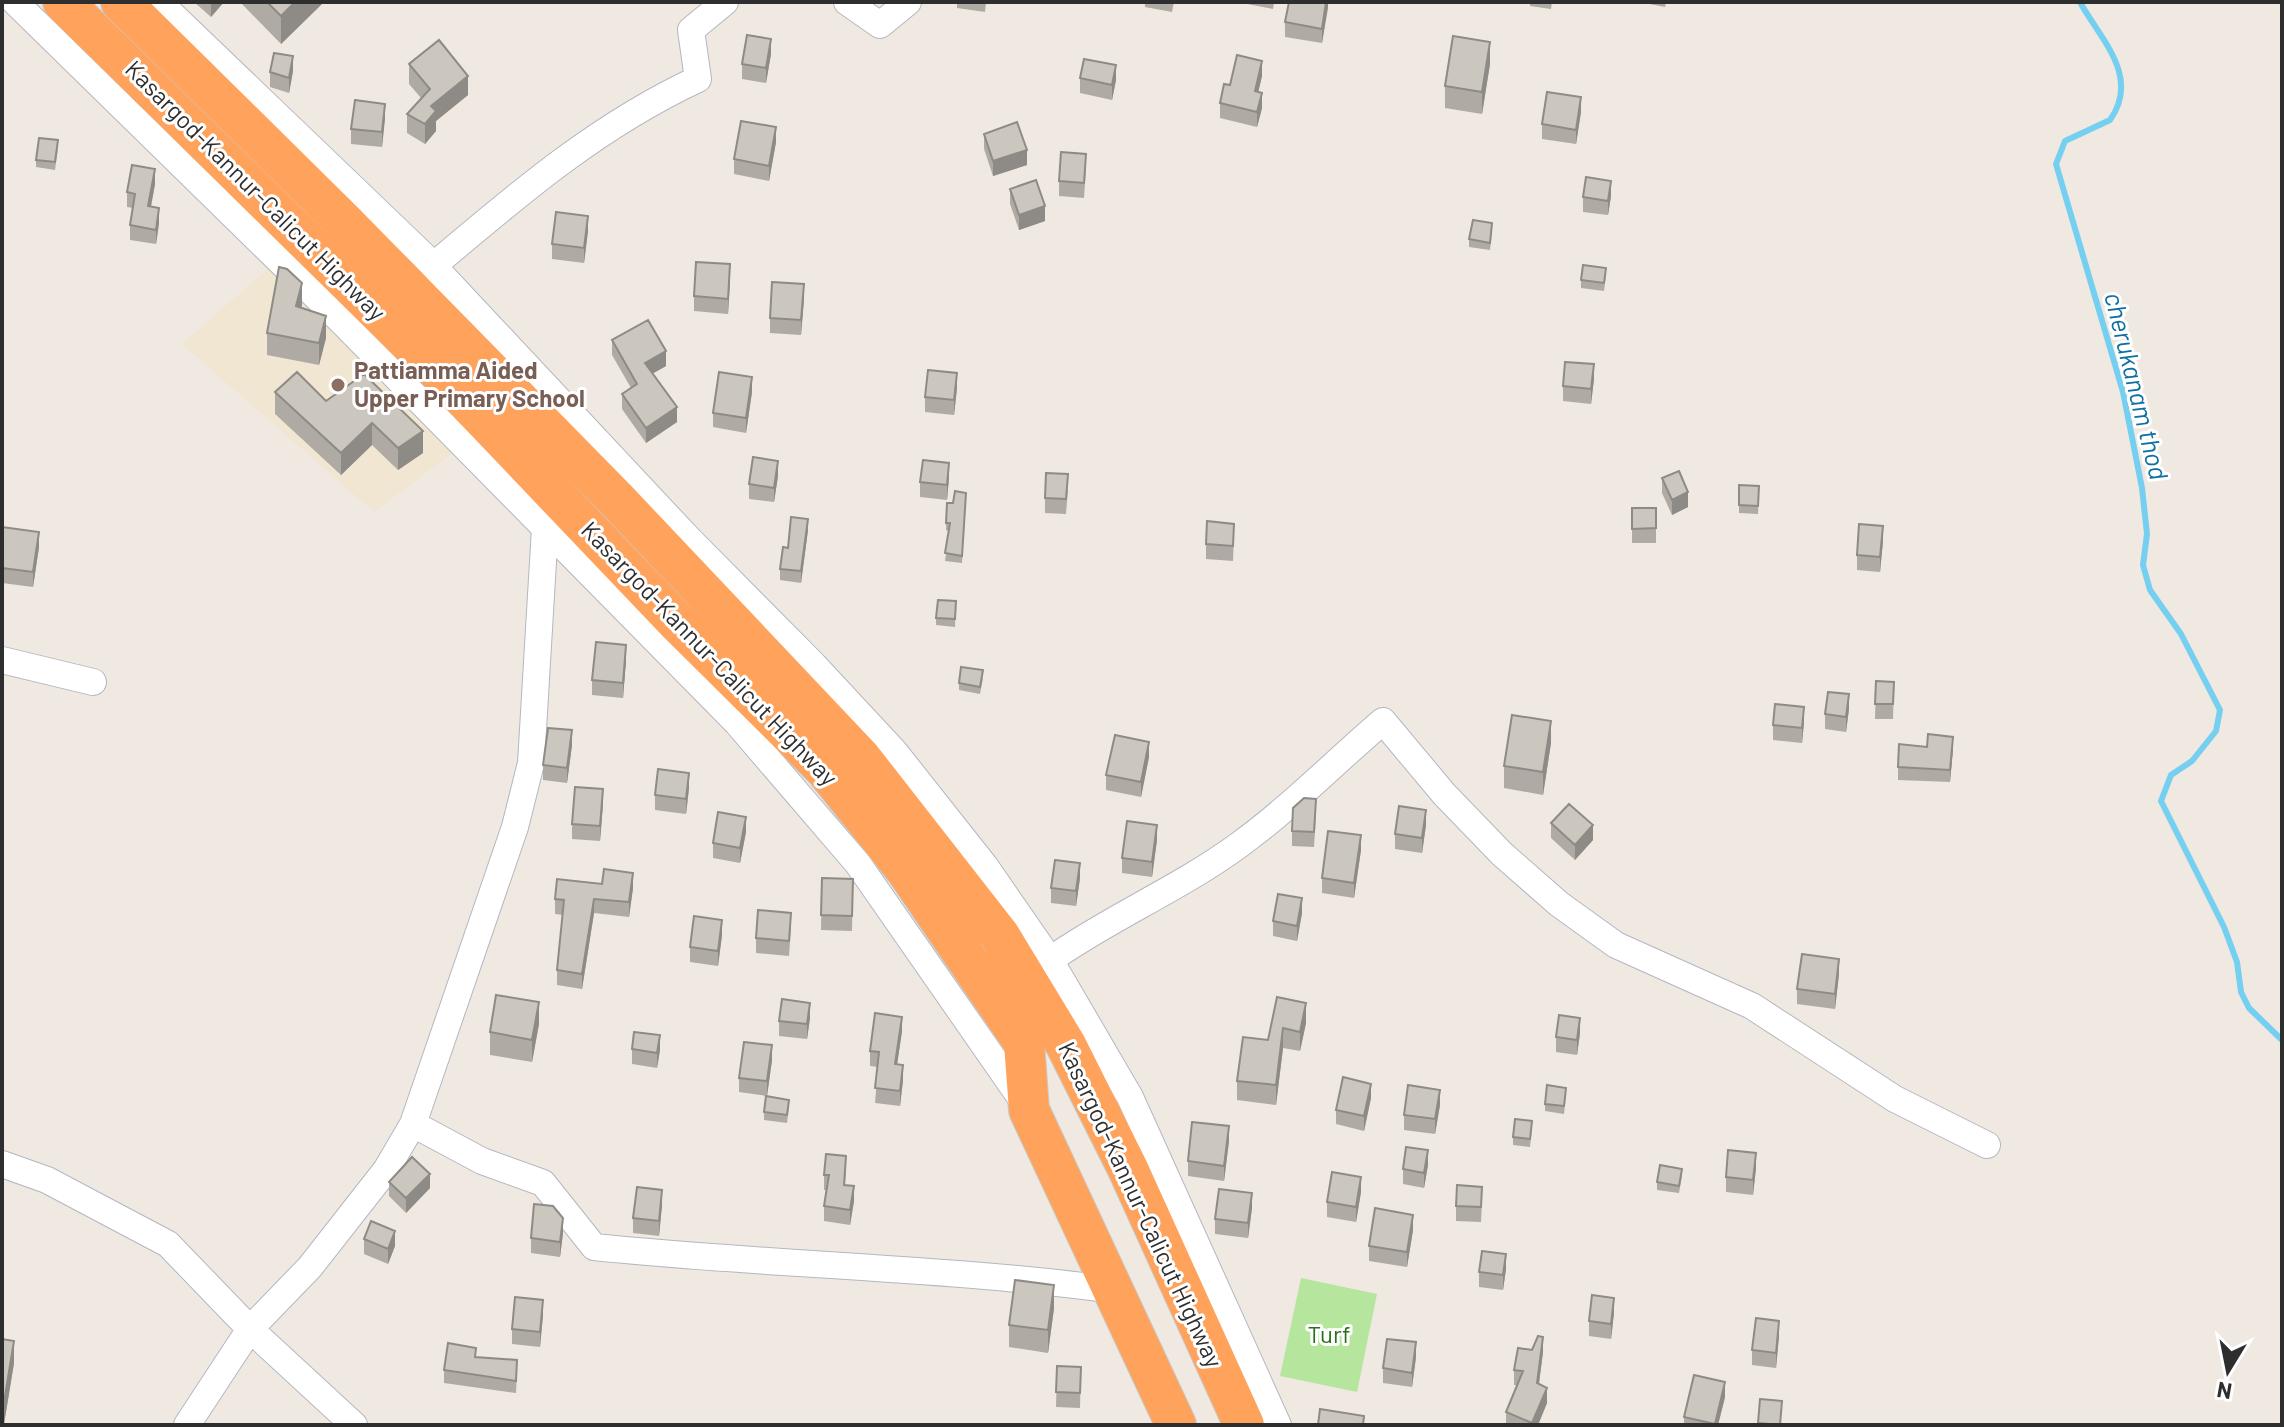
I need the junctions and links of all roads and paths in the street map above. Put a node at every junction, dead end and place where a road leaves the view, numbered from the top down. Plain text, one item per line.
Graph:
1 (15, 2) edge
2 (63, 2) edge
3 (121, 2) edge
4 (159, 2) edge
5 (725, 2) edge
6 (847, 2) edge
7 (908, 2) edge
8 (433, 266) junction
9 (545, 528) junction
10 (2, 660) edge
11 (93, 682) dead end
12 (1050, 960) junction
13 (1029, 1110) junction
14 (413, 1124) junction
15 (1987, 1145) dead end
16 (2, 1164) edge
17 (1115, 1290) junction
18 (250, 1329) junction
19 (187, 1425) edge
20 (354, 1425) edge
21 (1176, 1425) edge
22 (1244, 1425) edge
23 (1278, 1425) edge

1 - 9 street
2 - 13 highway, Kasargod-Kannur-Calicut Highway
3 - 22 highway, Kasargod-Kannur-Calicut Highway
4 - 8 street
5 - 8 street
6 - 7 street
8 - 12 street
9 - 13 street
9 - 14 street
10 - 11 street
12 - 15 street
12 - 23 street
13 - 17 highway, Kasargod-Kannur-Calicut Highway
14 - 17 street
14 - 18 street
16 - 18 street
17 - 21 highway, Kasargod-Kannur-Calicut Highway
18 - 19 street
18 - 20 street

